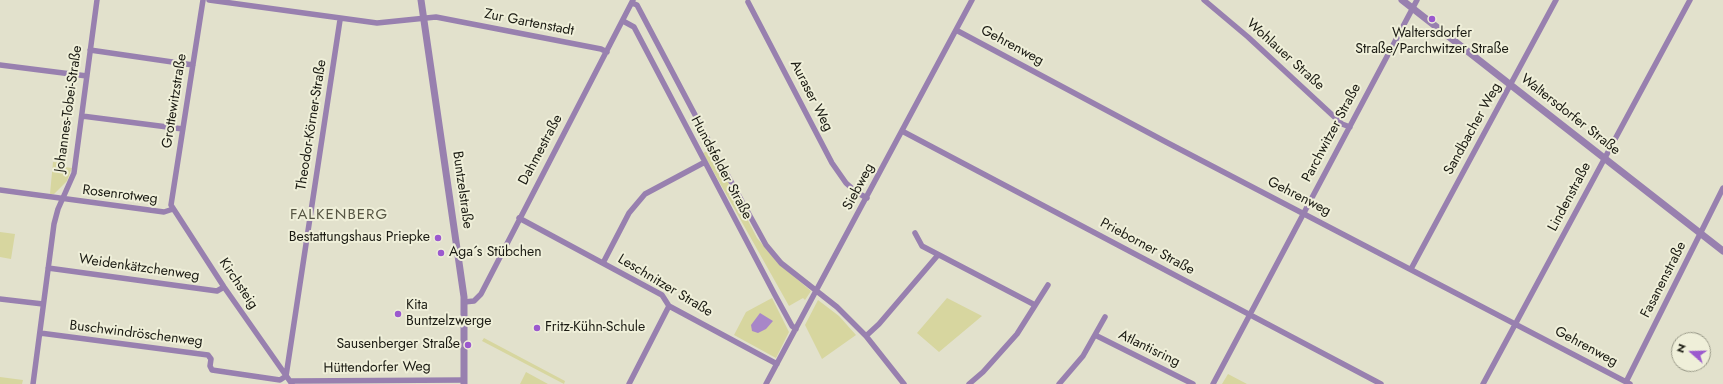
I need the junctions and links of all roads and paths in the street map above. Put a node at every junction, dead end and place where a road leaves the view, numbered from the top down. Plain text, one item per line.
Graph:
1 (97, 0) edge
2 (203, 0) edge
3 (209, 0) edge
4 (421, 0) edge
5 (742, 0) edge
6 (972, 0) edge
7 (1204, 0) edge
8 (1402, 0) edge
9 (1417, 0) edge
10 (1556, 0) edge
11 (1690, 0) edge
12 (632, 1) edge
13 (750, 1) edge
14 (1412, 9) junction
15 (424, 18) junction
16 (340, 20) junction
17 (623, 21) junction
18 (956, 30) junction
19 (90, 50) junction
20 (607, 52) junction
21 (0, 65) edge
22 (193, 65) junction
23 (87, 76) junction
24 (1510, 85) junction
25 (82, 116) junction
26 (1350, 127) junction
27 (183, 129) junction
28 (902, 131) junction
29 (1605, 158) junction
30 (705, 162) junction
31 (1723, 188) edge
32 (0, 190) edge
33 (867, 198) junction
34 (63, 199) junction
35 (172, 207) junction
36 (1304, 213) junction
37 (519, 218) junction
38 (915, 233) dead end
39 (1700, 234) junction
40 (1723, 251) edge
41 (938, 255) junction
42 (603, 263) junction
43 (48, 268) junction
44 (1411, 269) junction
45 (1048, 285) dead end
46 (224, 287) junction
47 (816, 290) junction
48 (0, 298) edge
49 (464, 302) junction
50 (43, 304) junction
51 (1035, 305) junction
52 (669, 306) junction
53 (1250, 314) junction
54 (1105, 317) dead end
55 (1516, 324) junction
56 (796, 329) junction
57 (40, 333) junction
58 (866, 336) junction
59 (1095, 336) junction
60 (777, 364) junction
61 (286, 376) junction
62 (464, 382) edge
63 (291, 383) edge
64 (1628, 383) edge
65 (33, 384) edge
66 (629, 384) edge
67 (766, 384) edge
68 (904, 384) edge
69 (969, 384) edge
70 (1059, 384) edge
71 (1194, 384) edge
72 (1213, 384) edge
73 (1380, 384) edge
74 (1483, 384) edge

1 - 19 street, Johannes-Tobei-Straße
2 - 22 street, Grottewitzstraße
3 - 16 street, Zur Gartenstadt
4 - 15 street, Buntzelstraße
5 - 13 street, Auraser Weg
6 - 18 street, Siebweg
7 - 26 street, Wohlauer Straße
8 - 14 street, Waltersdorfer Straße
9 - 14 street, Parchwitzer Straße
10 - 24 street, Sandbacher Weg
11 - 29 street, Lindenstraße
12 - 17 street, Dahmestraße
12 - 47 street, Hundsfelder Straße
13 - 33 street, Auraser Weg
14 - 24 street, Waltersdorfer Straße
14 - 26 street, Parchwitzer Straße
15 - 16 street, Zur Gartenstadt
15 - 20 street, Zur Gartenstadt
15 - 49 street, Buntzelstraße
16 - 61 street, Theodor-Körner-Straße
17 - 20 street, Dahmestraße
17 - 30 street, Hundsfelder Straße
18 - 28 street, Siebweg
18 - 36 street, Gehrenweg
19 - 22 street
19 - 23 street, Johannes-Tobei-Straße
20 - 37 street, Dahmestraße
21 - 23 street
22 - 27 street, Grottewitzstraße
23 - 25 street, Johannes-Tobei-Straße
24 - 29 street, Waltersdorfer Straße
24 - 44 street, Sandbacher Weg
25 - 27 street
25 - 34 street, Johannes-Tobei-Straße
26 - 36 street, Parchwitzer Straße
27 - 35 street, Grottewitzstraße
28 - 33 street, Siebweg
28 - 53 street, Prieborner Straße
29 - 39 street, Waltersdorfer Straße
29 - 55 street, Lindenstraße
30 - 42 street
30 - 56 street, Hundsfelder Straße
31 - 39 street, Fasanenstraße
32 - 34 street, Rosenrotweg
33 - 47 street, Siebweg
34 - 35 street, Rosenrotweg
34 - 43 street, Johannes-Tobei-Straße
35 - 46 street, Kirchsteig
36 - 44 street, Gehrenweg
36 - 53 street, Parchwitzer Straße
37 - 42 street, Leschnitzer Straße
37 - 49 street, Dahmestraße
38 - 41 street
39 - 40 street, Waltersdorfer Straße
39 - 64 street, Fasanenstraße
41 - 51 street
41 - 58 street
42 - 52 street, Leschnitzer Straße
43 - 46 street, Weidenkätzchenweg
43 - 50 street, Johannes-Tobei-Straße
44 - 55 street, Gehrenweg
45 - 51 street
46 - 61 street, Kirchsteig
47 - 56 street, Siebweg
47 - 58 street, Hundsfelder Straße
48 - 50 street
49 - 62 street, Buntzelstraße
50 - 57 street, Johannes-Tobei-Straße
51 - 69 street
52 - 60 street, Leschnitzer Straße
52 - 66 street
53 - 72 street, Parchwitzer Straße
53 - 73 street, Prieborner Straße
54 - 59 street, Atlantisring
55 - 64 street, Gehrenweg
55 - 74 street, Lindenstraße
56 - 60 street, Siebweg
57 - 61 street, Buschwindröschenweg
57 - 65 street, Johannes-Tobei-Straße
58 - 68 street, Hundsfelder Straße
59 - 70 street, Atlantisring
59 - 71 street, Atlantisring
60 - 67 street, Siebweg
61 - 63 street, Kirchsteig
62 - 63 street, Hüttendorfer Weg

